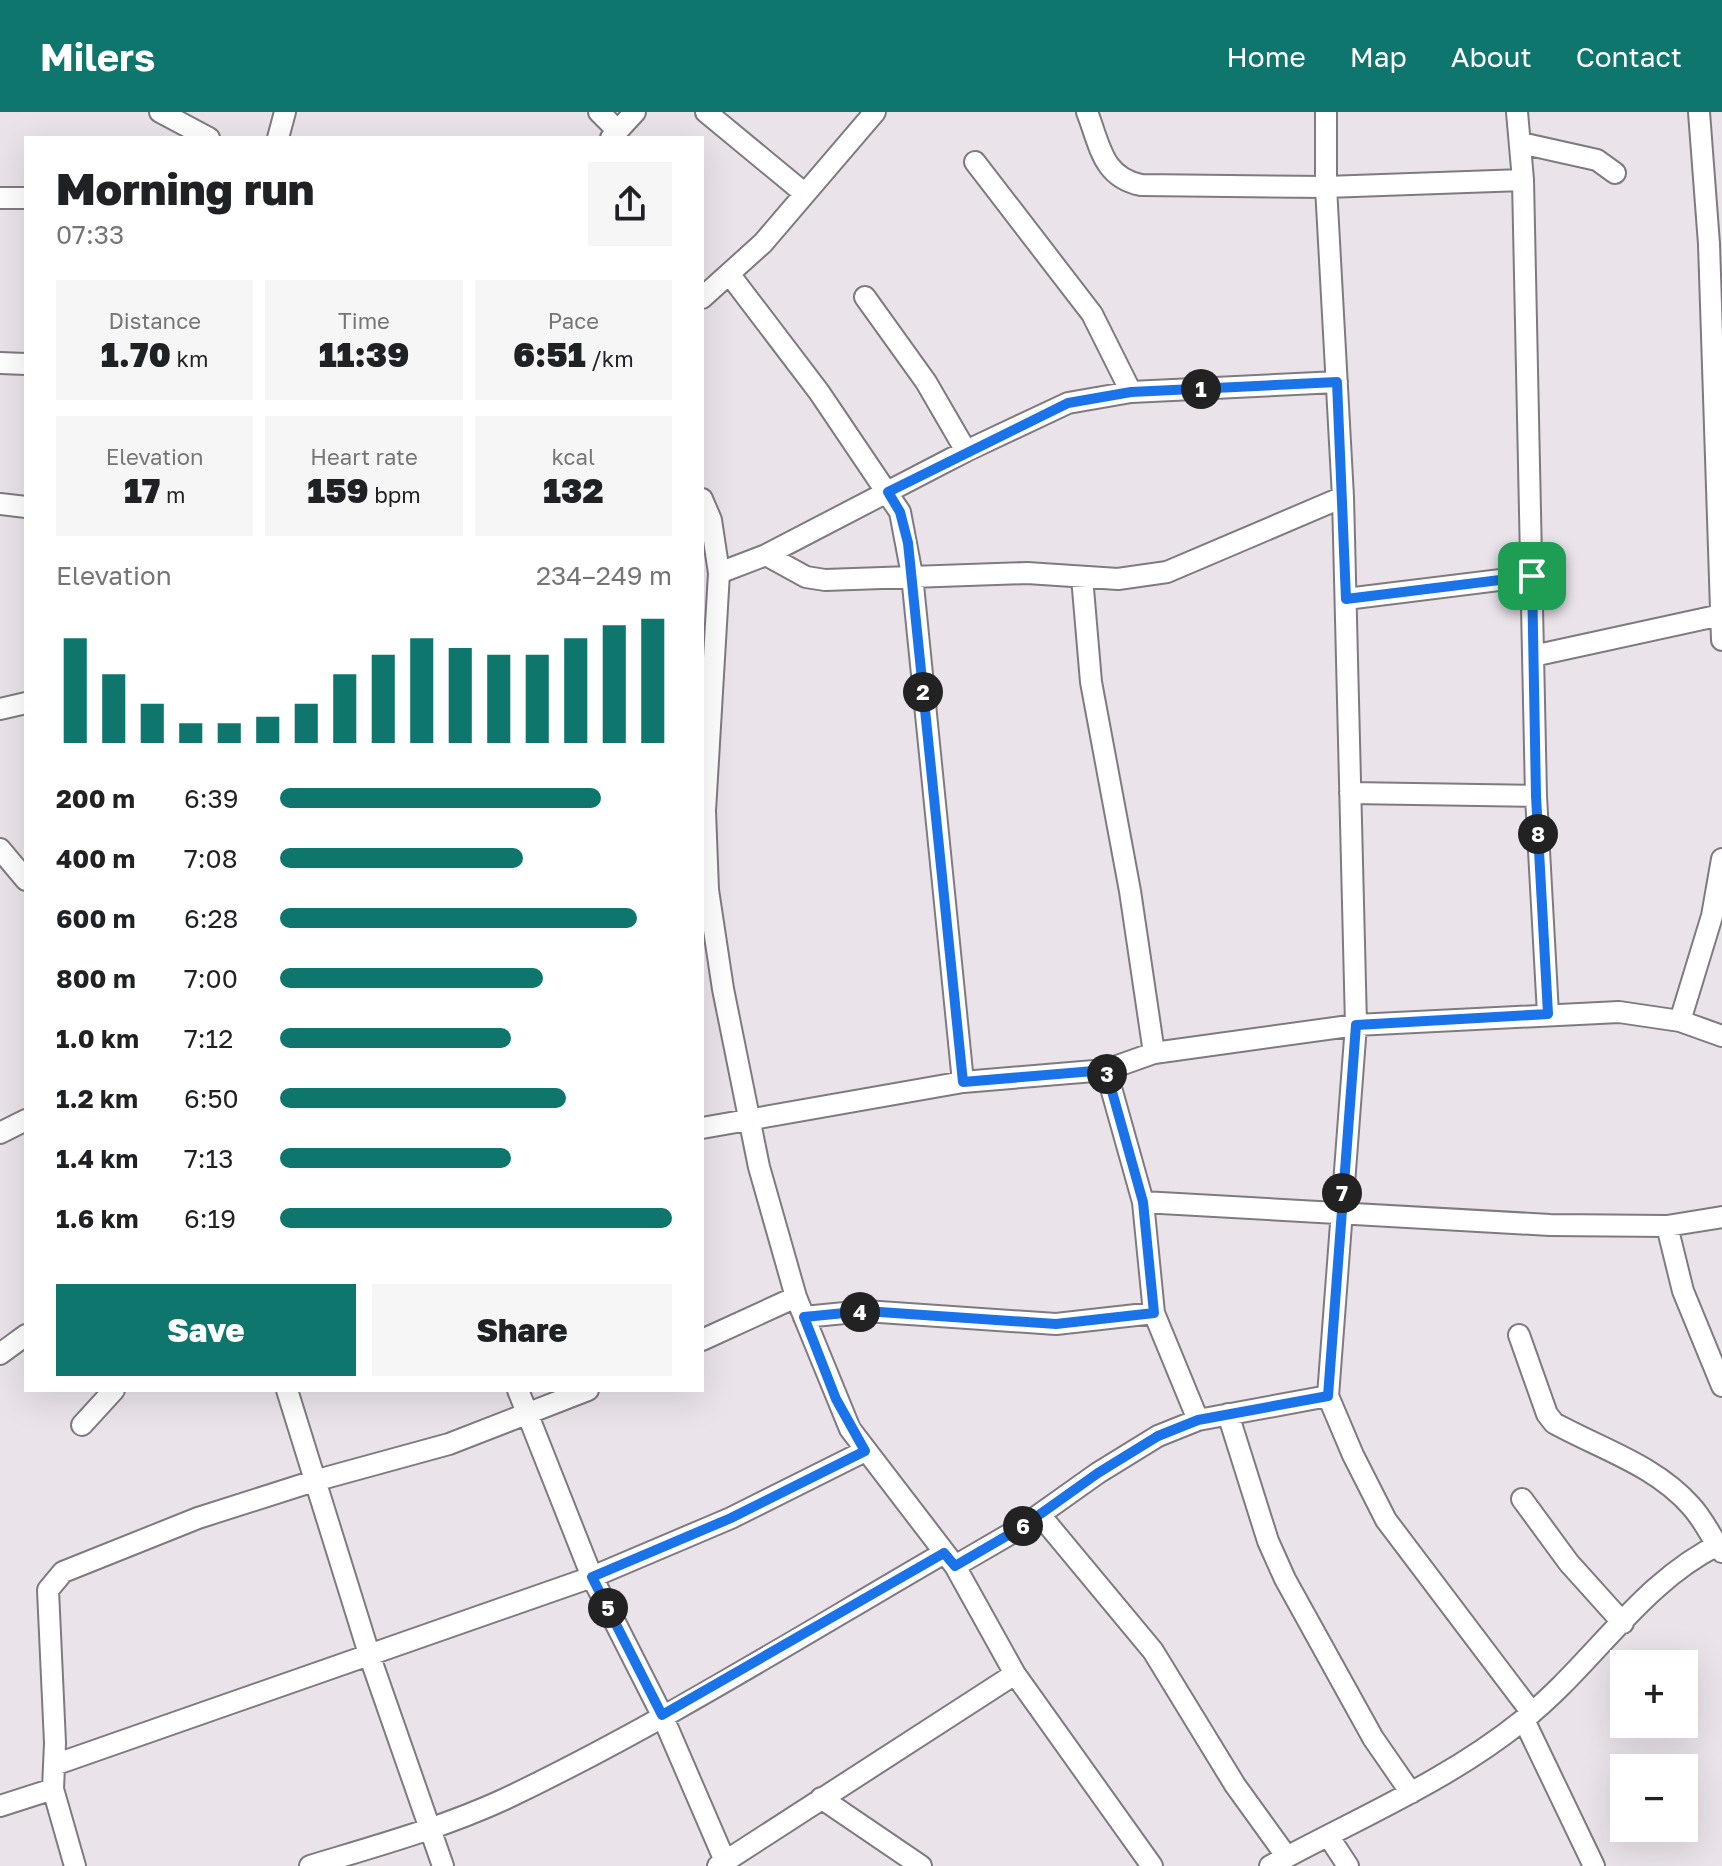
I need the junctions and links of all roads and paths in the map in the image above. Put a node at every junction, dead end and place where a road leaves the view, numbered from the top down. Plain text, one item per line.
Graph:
1 (285, 112) edge
2 (599, 112) edge
3 (635, 112) edge
4 (706, 112) edge
5 (875, 112) edge
6 (1087, 112) edge
7 (1326, 112) edge
8 (1699, 112) edge
9 (166, 114) edge
10 (1523, 123) edge
11 (614, 134) edge
12 (205, 136) edge
13 (279, 136) edge
14 (975, 162) dead end
15 (1615, 173) dead end
16 (1523, 180) junction
17 (1326, 187) junction
18 (804, 193) junction
19 (0, 198) edge
20 (24, 198) edge
21 (730, 275) junction
22 (704, 296) edge
23 (865, 297) dead end
24 (0, 363) edge
25 (24, 364) edge
26 (1337, 382) junction
27 (1131, 392) junction
28 (966, 451) junction
29 (888, 492) junction
30 (1343, 497) junction
31 (0, 504) edge
32 (704, 504) edge
33 (24, 507) edge
34 (766, 555) junction
35 (719, 573) junction
36 (912, 575) junction
37 (1532, 576) junction
38 (1082, 577) junction
39 (1346, 599) junction
40 (709, 609) edge
41 (1721, 615) edge
42 (1722, 640) edge
43 (1533, 656) junction
44 (24, 703) edge
45 (0, 709) edge
46 (1350, 793) junction
47 (1536, 796) junction
48 (0, 849) edge
49 (1722, 859) edge
50 (24, 878) edge
51 (708, 939) edge
52 (1548, 1014) junction
53 (1680, 1021) junction
54 (1356, 1025) junction
55 (1722, 1036) edge
56 (1154, 1053) junction
57 (1106, 1070) junction
58 (963, 1082) junction
59 (751, 1120) junction
60 (24, 1121) edge
61 (704, 1128) edge
62 (0, 1133) edge
63 (1143, 1202) junction
64 (1340, 1212) junction
65 (1722, 1217) edge
66 (1667, 1226) junction
67 (800, 1307) junction
68 (1154, 1313) junction
69 (1519, 1335) dead end
70 (24, 1336) edge
71 (704, 1339) edge
72 (0, 1354) edge
73 (1722, 1386) edge
74 (112, 1392) edge
75 (288, 1392) edge
76 (519, 1392) edge
77 (583, 1392) edge
78 (1328, 1396) junction
79 (1228, 1414) junction
80 (527, 1416) junction
81 (1198, 1420) junction
82 (82, 1425) dead end
83 (865, 1451) junction
84 (314, 1481) junction
85 (1522, 1499) dead end
86 (1040, 1515) junction
87 (1720, 1547) edge
88 (949, 1559) junction
89 (592, 1577) junction
90 (1623, 1623) junction
91 (370, 1657) junction
92 (1015, 1674) junction
93 (662, 1715) junction
94 (1528, 1716) junction
95 (54, 1765) junction
96 (53, 1789) junction
97 (1411, 1793) junction
98 (821, 1798) junction
99 (0, 1806) edge
100 (429, 1829) junction
101 (1329, 1837) junction
102 (731, 1862) edge
103 (1278, 1862) edge
104 (75, 1866) edge
105 (310, 1866) edge
106 (443, 1866) edge
107 (921, 1866) edge
108 (1152, 1866) edge
109 (1348, 1866) edge
110 (1594, 1866) edge

1 - 13 street
2 - 11 street
3 - 11 street
4 - 18 street
5 - 18 street
6 - 17 street
7 - 17 street
8 - 41 street
9 - 12 street
10 - 15 street
10 - 16 street
14 - 27 street
16 - 17 street
16 - 37 street
17 - 26 street
18 - 21 street
19 - 20 street
21 - 22 street
21 - 29 street
23 - 28 street
24 - 25 street
26 - 27 street
26 - 30 street
27 - 28 street
28 - 29 street
29 - 34 street
29 - 36 street
30 - 38 street
30 - 39 street
31 - 33 street
32 - 35 street
34 - 35 street
34 - 36 street
35 - 40 street
36 - 38 street
36 - 58 street
37 - 39 street
37 - 43 street
38 - 56 street
39 - 46 street
40 - 51 street
41 - 42 street
41 - 43 street
43 - 47 street
44 - 45 street
46 - 47 street
46 - 54 street
47 - 52 street
48 - 50 street
49 - 53 street
51 - 59 street
52 - 53 street
52 - 54 street
53 - 55 street
54 - 56 street
54 - 64 street
56 - 57 street
57 - 58 street
57 - 63 street
58 - 59 street
59 - 61 street
59 - 67 street
60 - 62 street
63 - 64 street
63 - 68 street
64 - 66 street
64 - 78 street
65 - 66 street
66 - 73 street
67 - 68 street
67 - 71 street
67 - 83 street
68 - 81 street
69 - 87 street
70 - 72 street
74 - 82 street
75 - 84 street
76 - 80 street
77 - 80 street
78 - 79 street
78 - 94 street
79 - 81 street
79 - 97 street
80 - 84 street
80 - 89 street
81 - 86 street
83 - 88 street
83 - 89 street
84 - 91 street
84 - 95 street
85 - 90 street
86 - 88 street
86 - 103 street
87 - 90 street
88 - 92 street
88 - 93 street
89 - 91 street
89 - 93 street
90 - 94 street
91 - 95 street
91 - 100 street
92 - 98 street
92 - 108 street
93 - 100 street
93 - 102 street
94 - 97 street
94 - 110 street
95 - 96 street
96 - 99 street
96 - 104 street
97 - 101 street
98 - 102 street
98 - 107 street
100 - 105 street
100 - 106 street
101 - 103 street
101 - 109 street

